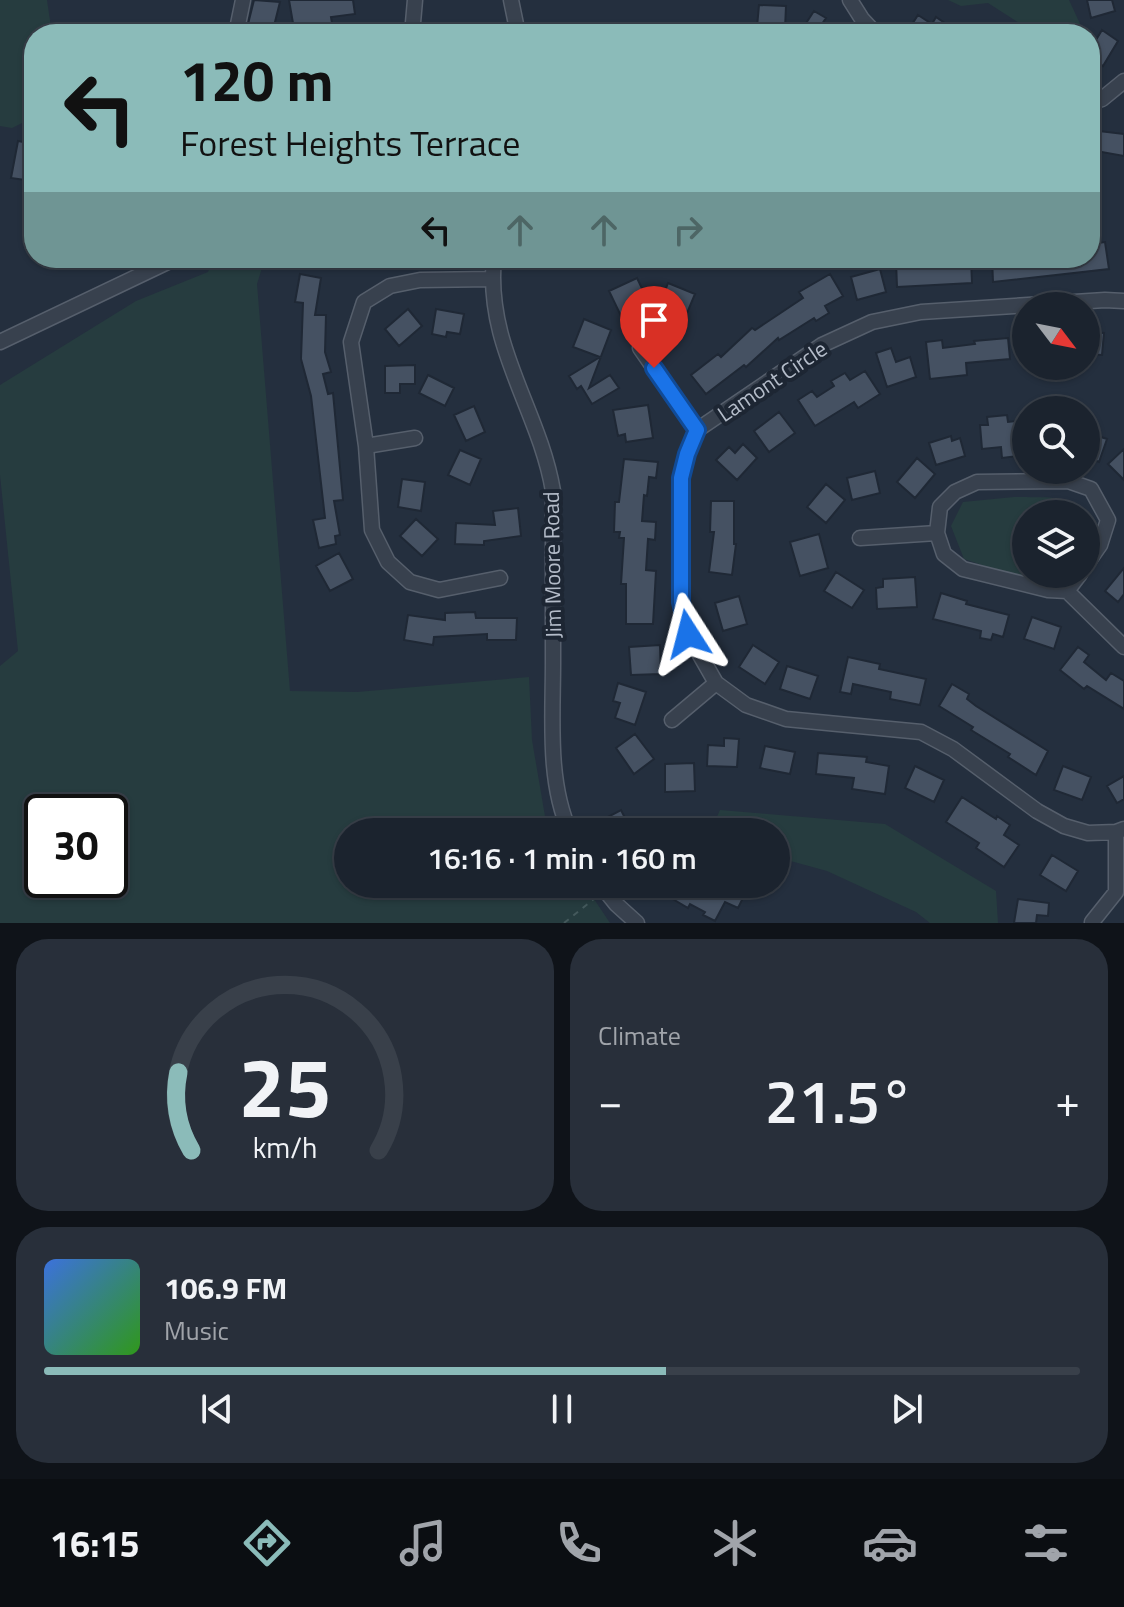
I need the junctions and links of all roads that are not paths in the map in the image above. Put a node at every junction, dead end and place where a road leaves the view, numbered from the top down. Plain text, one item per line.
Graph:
1 (243, 0) edge
2 (415, 0) edge
3 (511, 0) edge
4 (850, 0) edge
5 (238, 24) edge
6 (413, 24) edge
7 (516, 24) edge
8 (867, 24) edge
9 (1122, 88) edge
10 (1100, 100) edge
11 (155, 268) edge
12 (493, 268) edge
13 (492, 279) junction
14 (1124, 301) edge
15 (0, 342) edge
16 (640, 348) dead end
17 (697, 430) junction
18 (415, 438) dead end
19 (366, 446) junction
20 (1097, 500) edge
21 (1100, 505) edge
22 (937, 533) junction
23 (860, 538) dead end
24 (1100, 545) edge
25 (500, 578) dead end
26 (1069, 588) edge
27 (1067, 591) junction
28 (1124, 647) edge
29 (716, 683) junction
30 (672, 720) dead end
31 (563, 818) edge
32 (1120, 830) edge
33 (613, 898) edge
34 (1092, 922) edge
35 (637, 923) edge

1 - 5 street
2 - 6 street
3 - 7 street
4 - 8 street
9 - 10 street
11 - 15 street
12 - 13 street, Jim Moore Road
13 - 19 street
13 - 31 street, Jim Moore Road
14 - 17 street, Lamont Circle
16 - 17 street
17 - 29 street, Lamont Circle
18 - 19 street
19 - 25 street
20 - 22 street
21 - 24 street
22 - 23 street
22 - 27 street
26 - 27 street
27 - 28 street
29 - 30 street
29 - 32 street, Lamont Circle
32 - 34 street
33 - 35 street

